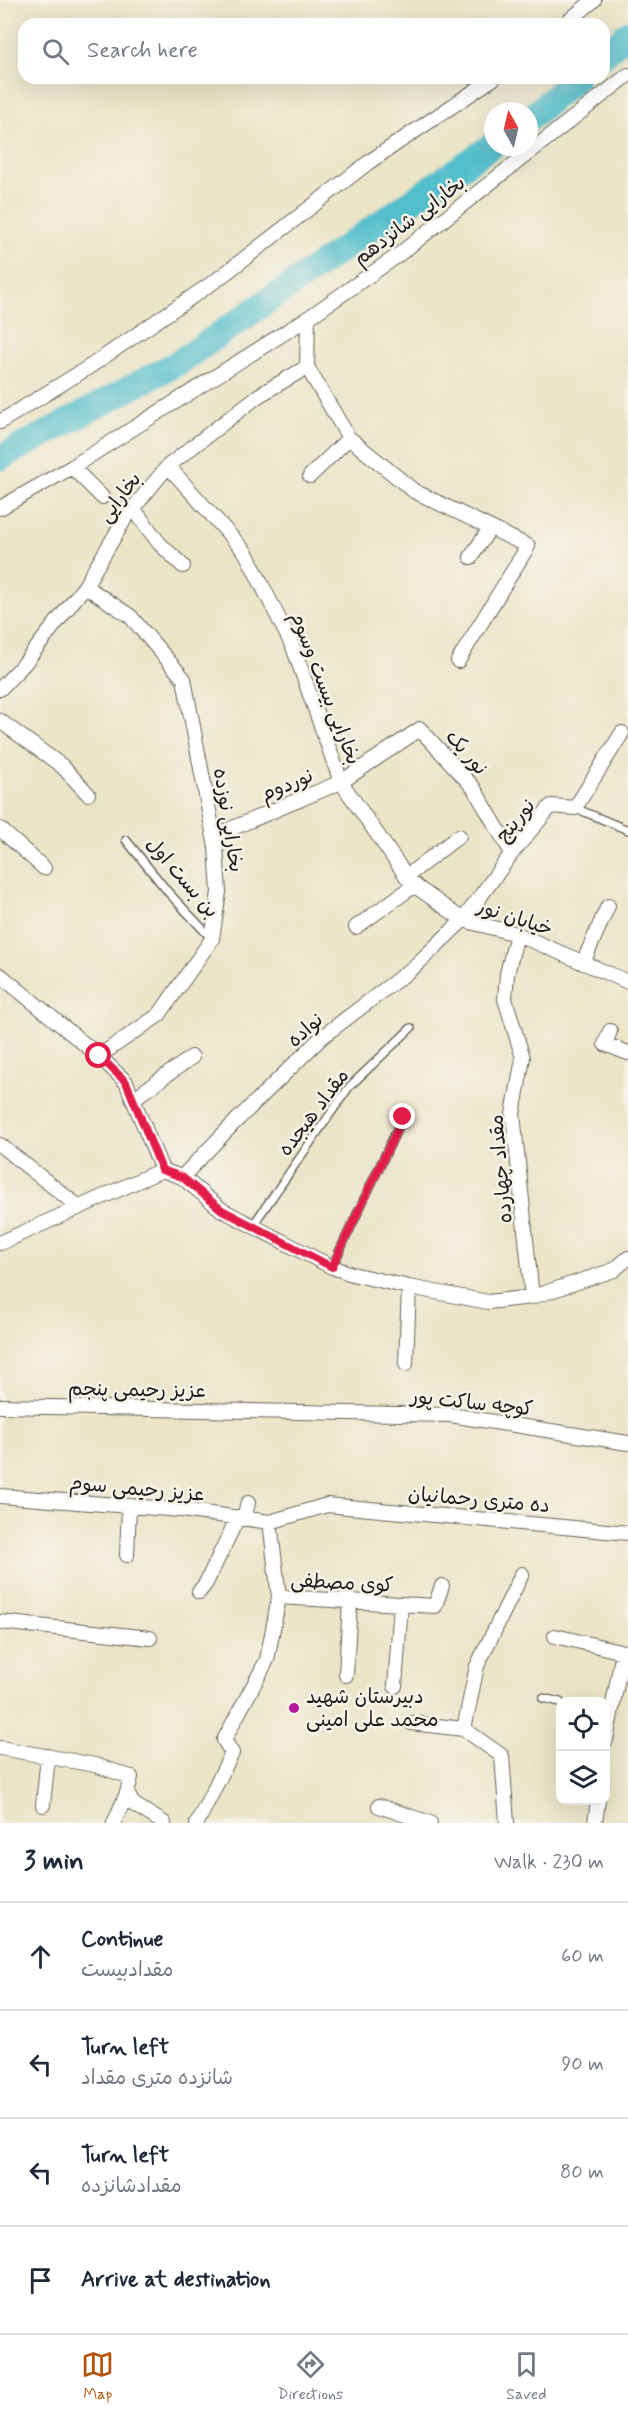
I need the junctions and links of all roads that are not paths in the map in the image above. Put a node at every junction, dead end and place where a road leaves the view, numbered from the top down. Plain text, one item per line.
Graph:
1 (594, 0) edge
2 (572, 18) edge
3 (628, 75) edge
4 (485, 84) edge
5 (308, 318) junction
6 (308, 367) junction
7 (0, 422) edge
8 (349, 438) junction
9 (168, 466) junction
10 (72, 467) junction
11 (310, 476) dead end
12 (102, 497) dead end
13 (0, 508) edge
14 (133, 508) junction
15 (490, 528) junction
16 (471, 557) dead end
17 (183, 566) dead end
18 (85, 586) junction
19 (458, 661) dead end
20 (0, 688) edge
21 (0, 721) edge
22 (622, 733) dead end
23 (341, 782) junction
24 (88, 794) dead end
25 (575, 808) junction
26 (0, 829) edge
27 (628, 830) edge
28 (214, 836) junction
29 (459, 836) dead end
30 (126, 840) dead end
31 (512, 853) junction
32 (44, 868) dead end
33 (411, 881) junction
34 (608, 906) dead end
35 (463, 921) junction
36 (356, 927) dead end
37 (517, 934) junction
38 (212, 939) junction
39 (583, 963) junction
40 (0, 975) edge
41 (628, 982) edge
42 (411, 1028) dead end
43 (610, 1031) dead end
44 (628, 1053) edge
45 (99, 1056) junction
46 (192, 1058) dead end
47 (133, 1099) junction
48 (403, 1117) dead end
49 (0, 1144) edge
50 (162, 1170) junction
51 (182, 1177) junction
52 (79, 1207) junction
53 (252, 1225) junction
54 (0, 1243) edge
55 (628, 1258) edge
56 (332, 1267) junction
57 (409, 1287) junction
58 (532, 1297) junction
59 (406, 1364) dead end
60 (0, 1406) edge
61 (274, 1411) joint
62 (628, 1443) edge
63 (0, 1496) edge
64 (248, 1503) dead end
65 (129, 1506) junction
66 (241, 1518) junction
67 (270, 1522) junction
68 (628, 1533) edge
69 (127, 1555) dead end
70 (522, 1574) dead end
71 (442, 1586) dead end
72 (199, 1592) dead end
73 (279, 1598) junction
74 (350, 1601) junction
75 (401, 1604) junction
76 (0, 1622) edge
77 (555, 1636) dead end
78 (150, 1638) dead end
79 (625, 1652) edge
80 (346, 1675) dead end
81 (395, 1686) dead end
82 (543, 1698) dead end
83 (556, 1701) edge
84 (610, 1703) edge
85 (411, 1723) dead end
86 (464, 1729) junction
87 (0, 1748) edge
88 (48, 1756) junction
89 (127, 1793) junction
90 (43, 1805) dead end
91 (597, 1805) edge
92 (379, 1806) dead end
93 (114, 1823) edge
94 (164, 1823) edge
95 (197, 1823) edge
96 (430, 1823) edge
97 (507, 1823) edge
98 (595, 1823) edge

1 - 2 street
3 - 5 street, بخارایی شانزدهم
4 - 7 street
5 - 6 street
5 - 10 street, بخارایی شانزدهم
6 - 8 street
6 - 9 street, بخارایی
8 - 11 street
8 - 15 street
9 - 14 street, بخارایی
9 - 23 street, بخارایی بیست وسوم
10 - 12 street
10 - 13 street, بخارایی شانزدهم
14 - 17 street
14 - 18 street, بخارایی
15 - 16 street
15 - 19 street
18 - 20 street, بخارایی
18 - 28 street, بخارایی نوزده
21 - 24 street
22 - 25 street
23 - 28 street, نوردوم
23 - 31 street, نور یک
23 - 33 street, خیابان نور
25 - 27 lane
25 - 31 street, نورپنج
26 - 32 street
28 - 38 street, بخارایی نوزده
29 - 33 street
30 - 38 lane, بن بست اول
31 - 35 street, نورپنج
33 - 35 street, خیابان نور
33 - 36 street
34 - 39 street
35 - 37 street, خیابان نور
35 - 51 street, نواده
37 - 39 street, خیابان نور
37 - 58 street, مقداد چهارده
38 - 45 street, بخارایی نوزده
39 - 41 street, خیابان نور
40 - 45 street
42 - 53 lane, مقداد هیجده
43 - 44 street
45 - 47 street
46 - 47 street
47 - 50 street
48 - 56 lane
49 - 52 street
50 - 51 street
50 - 52 street
51 - 53 street
52 - 54 street
53 - 56 street
55 - 58 street
56 - 57 street
57 - 58 street
57 - 59 street
60 - 61 street, عزیز رحیمی پنجم
61 - 62 street, کوچه ساکت پور
63 - 65 street, عزیز رحیمی سوم
64 - 66 street
65 - 66 street, عزیز رحیمی سوم
65 - 69 street
66 - 67 street, عزیز رحیمی سوم
66 - 72 street
67 - 68 street, ده متری رحمانیان
67 - 73 street
70 - 86 street
71 - 75 street, کوی مصطفی
73 - 74 street, کوی مصطفی
73 - 95 street, کوی مصطفی
74 - 75 street, کوی مصطفی
74 - 80 street
75 - 81 street
76 - 78 street
77 - 79 street
79 - 84 street
82 - 83 lane
85 - 86 street
86 - 97 street
87 - 88 street
88 - 89 street
88 - 90 street
89 - 93 street
89 - 94 street
91 - 98 street
92 - 96 street

